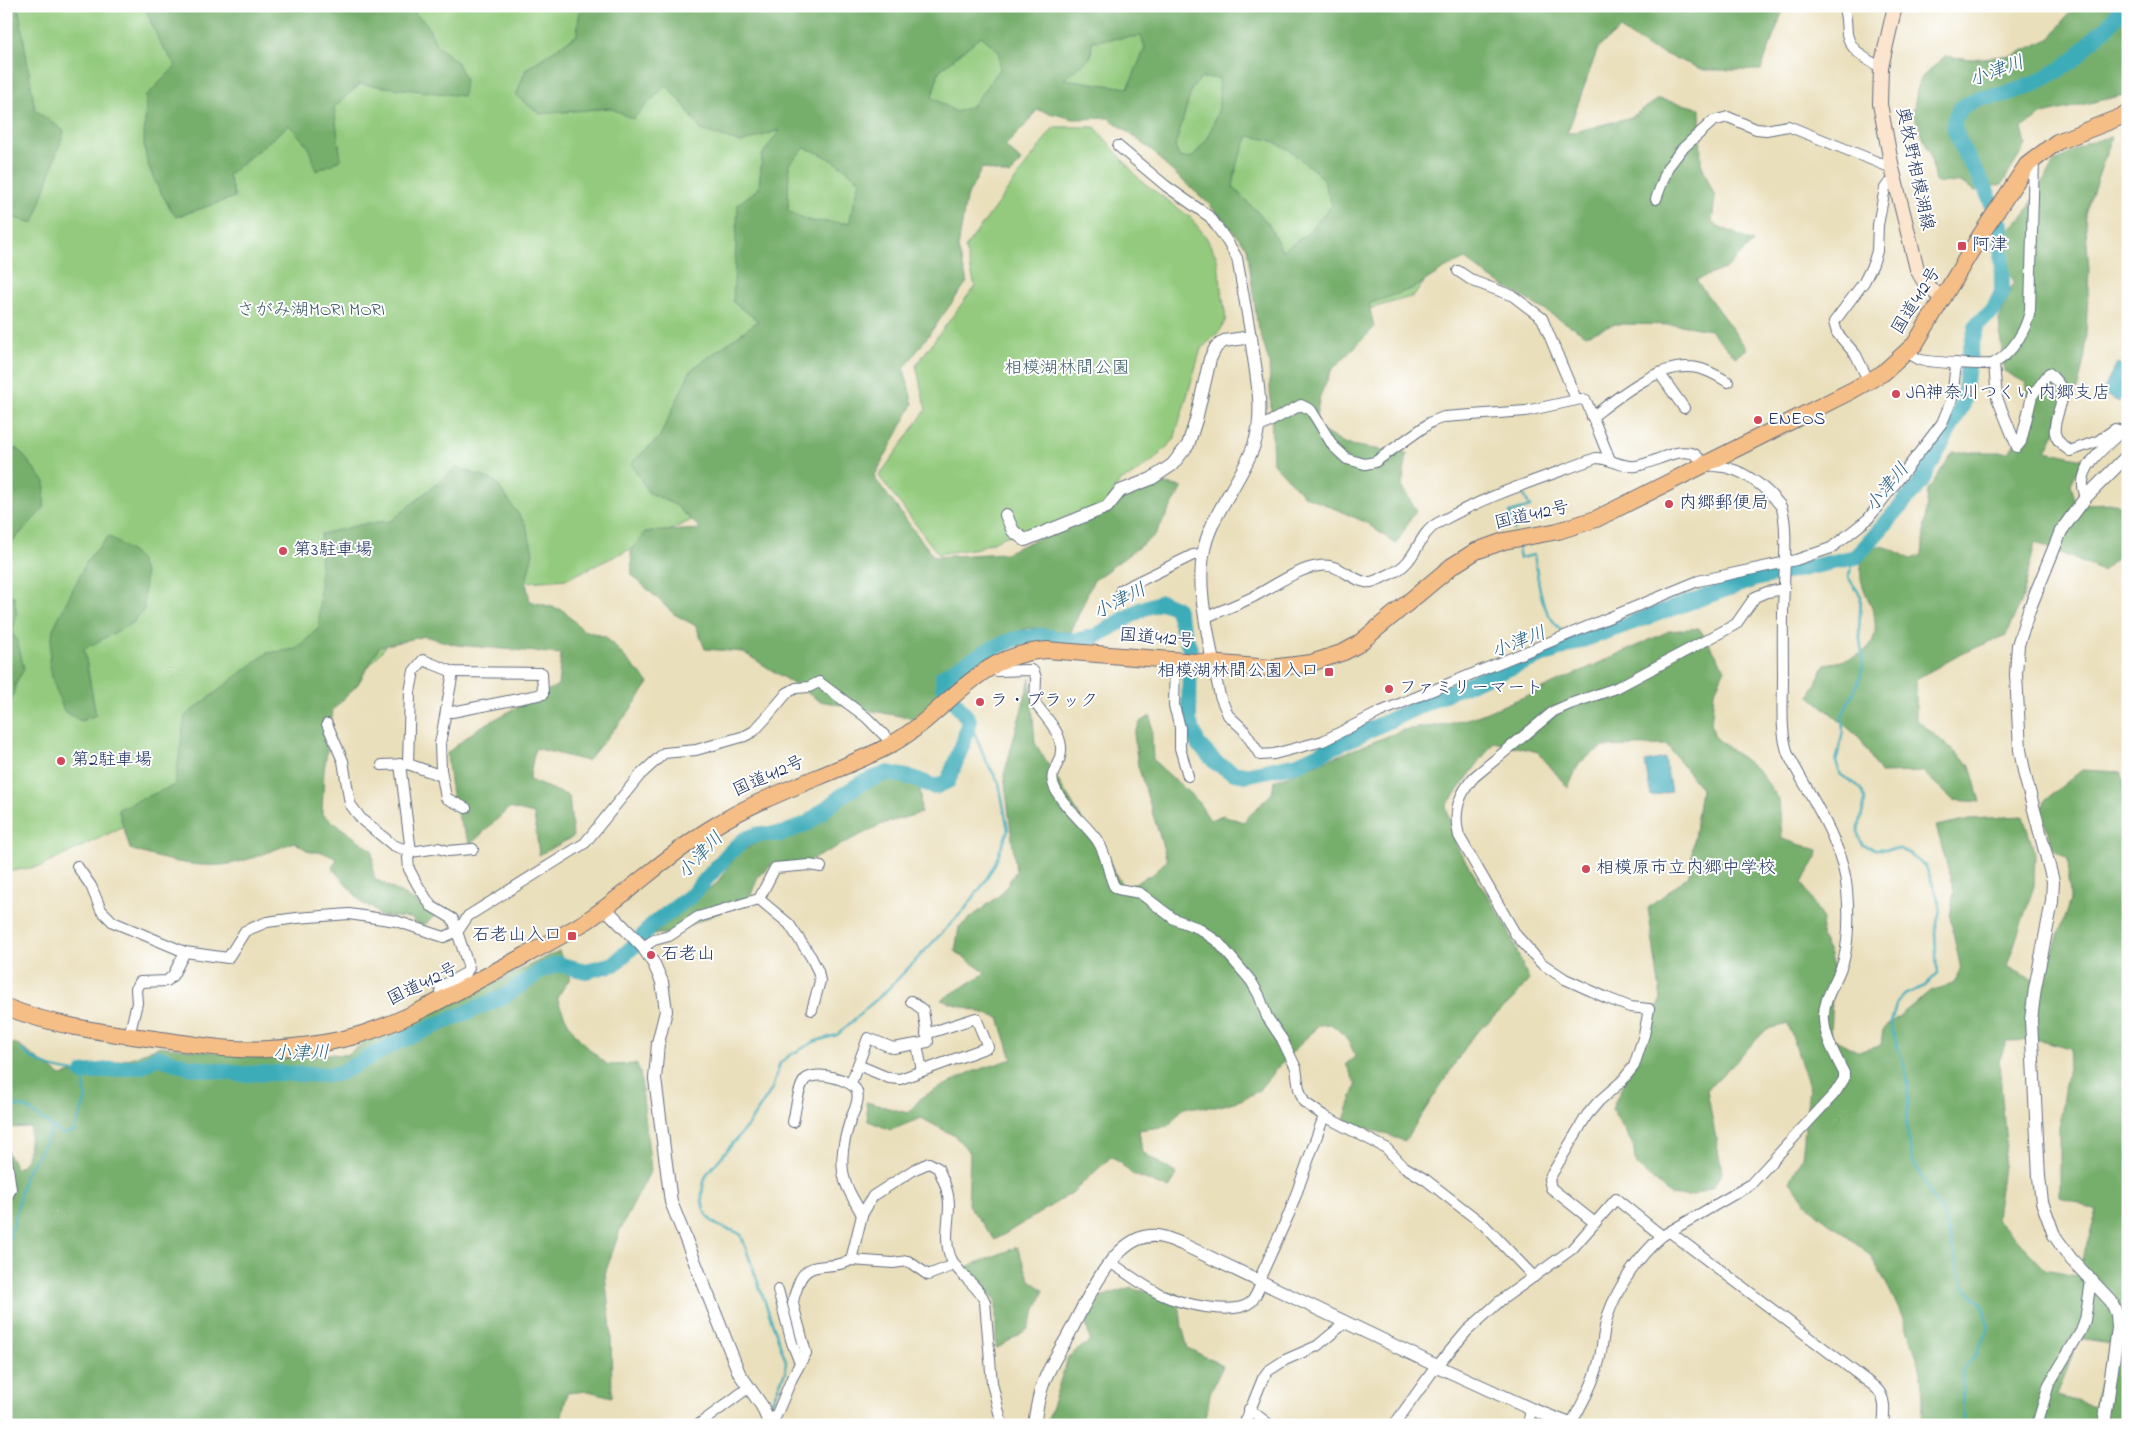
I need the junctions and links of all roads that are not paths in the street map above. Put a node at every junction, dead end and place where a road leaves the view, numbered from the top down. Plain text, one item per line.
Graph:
1 (1843, 6) edge
2 (1895, 6) edge
3 (1881, 67) junction
4 (2128, 114) edge
5 (1118, 146) dead end
6 (2034, 158) junction
7 (1893, 174) junction
8 (1656, 199) dead end
9 (1458, 271) dead end
10 (1944, 298) junction
11 (1251, 337) junction
12 (1908, 352) junction
13 (1958, 363) junction
14 (1994, 364) junction
15 (1660, 374) junction
16 (1728, 382) dead end
17 (1869, 382) junction
18 (1576, 399) junction
19 (1684, 408) dead end
20 (1592, 417) junction
21 (1258, 428) junction
22 (2128, 455) edge
23 (1610, 460) junction
24 (1705, 464) junction
25 (2086, 497) junction
26 (1006, 515) dead end
27 (1203, 554) junction
28 (1785, 562) junction
29 (1784, 589) junction
30 (1121, 590) dead end
31 (1206, 617) junction
32 (1192, 663) junction
33 (988, 667) junction
34 (453, 672) junction
35 (446, 711) junction
36 (327, 724) dead end
37 (893, 744) junction
38 (404, 764) junction
39 (382, 765) dead end
40 (442, 776) junction
41 (1188, 776) dead end
42 (466, 808) dead end
43 (473, 849) dead end
44 (411, 852) junction
45 (77, 866) dead end
46 (821, 867) dead end
47 (759, 899) junction
48 (604, 908) junction
49 (458, 931) junction
50 (642, 946) junction
51 (185, 952) junction
52 (443, 999) junction
53 (911, 1001) dead end
54 (6, 1007) edge
55 (812, 1010) dead end
56 (926, 1034) junction
57 (129, 1036) junction
58 (917, 1044) junction
59 (858, 1065) junction
60 (922, 1071) junction
61 (851, 1083) junction
62 (1324, 1116) junction
63 (793, 1122) dead end
64 (6, 1153) edge
65 (6, 1198) edge
66 (862, 1215) junction
67 (1595, 1222) junction
68 (1666, 1234) junction
69 (851, 1260) junction
70 (1111, 1263) junction
71 (954, 1265) junction
72 (1534, 1277) junction
73 (1261, 1281) junction
74 (2091, 1281) junction
75 (778, 1290) dead end
76 (1346, 1322) junction
77 (800, 1363) junction
78 (1437, 1366) junction
79 (748, 1388) junction
80 (1249, 1409) junction
81 (1532, 1409) junction
82 (769, 1422) edge
83 (1572, 1424) edge
84 (698, 1425) edge
85 (1002, 1425) edge
86 (1034, 1425) edge
87 (1244, 1425) edge
88 (1270, 1425) edge
89 (1394, 1425) edge
90 (1528, 1425) edge
91 (1883, 1425) edge
92 (2037, 1425) edge
93 (2104, 1425) edge

1 - 3 street
2 - 3 main road, 奥牧野相模湖線
3 - 7 main road, 奥牧野相模湖線
4 - 6 highway, 国道412号
5 - 11 street
6 - 10 highway, 国道412号
6 - 14 street
7 - 8 street
7 - 10 main road, 奥牧野相模湖線
7 - 17 street
9 - 18 street
10 - 12 highway, 国道412号
11 - 21 street
11 - 26 street
12 - 13 street
12 - 17 highway, 国道412号
13 - 14 street
13 - 28 street
14 - 25 street
15 - 16 street
15 - 19 street
15 - 20 street
17 - 24 highway, 国道412号
18 - 20 street
18 - 21 street
20 - 23 street
21 - 27 street
22 - 25 street
23 - 24 street
23 - 31 street
24 - 28 street
24 - 32 highway, 国道412号
25 - 74 street
27 - 30 street
27 - 31 street
28 - 29 street
28 - 32 street
29 - 67 street
29 - 68 street
31 - 32 street
32 - 33 highway, 国道412号
32 - 41 street
33 - 37 highway, 国道412号
33 - 62 street
34 - 35 street
34 - 35 street
34 - 38 street
35 - 40 street
36 - 44 street
37 - 48 highway, 国道412号
37 - 49 street
38 - 39 street
38 - 40 street
38 - 44 street
40 - 42 street
43 - 44 street
44 - 49 street
45 - 51 street
46 - 47 street
47 - 50 street
47 - 55 street
48 - 50 street
48 - 52 highway, 国道412号
49 - 51 street
49 - 52 street
50 - 79 street
51 - 57 street
52 - 57 highway, 国道412号
53 - 56 street
54 - 57 highway, 国道412号
56 - 58 street
56 - 60 street
58 - 59 street
58 - 60 street
59 - 60 street
59 - 61 street
61 - 63 street
61 - 66 street
62 - 72 street
62 - 73 street
64 - 65 street
66 - 69 street
66 - 71 street
67 - 68 street
67 - 72 street
68 - 83 street
68 - 91 street
69 - 71 street
69 - 77 street
70 - 73 street
70 - 73 street
70 - 86 street
71 - 85 street
72 - 78 street
73 - 76 street
74 - 92 street
74 - 93 street
75 - 77 street
76 - 78 street
76 - 80 street
77 - 82 street
78 - 81 street
78 - 89 street
79 - 82 street
79 - 84 street
80 - 87 street
80 - 88 street
81 - 83 street
81 - 90 street

